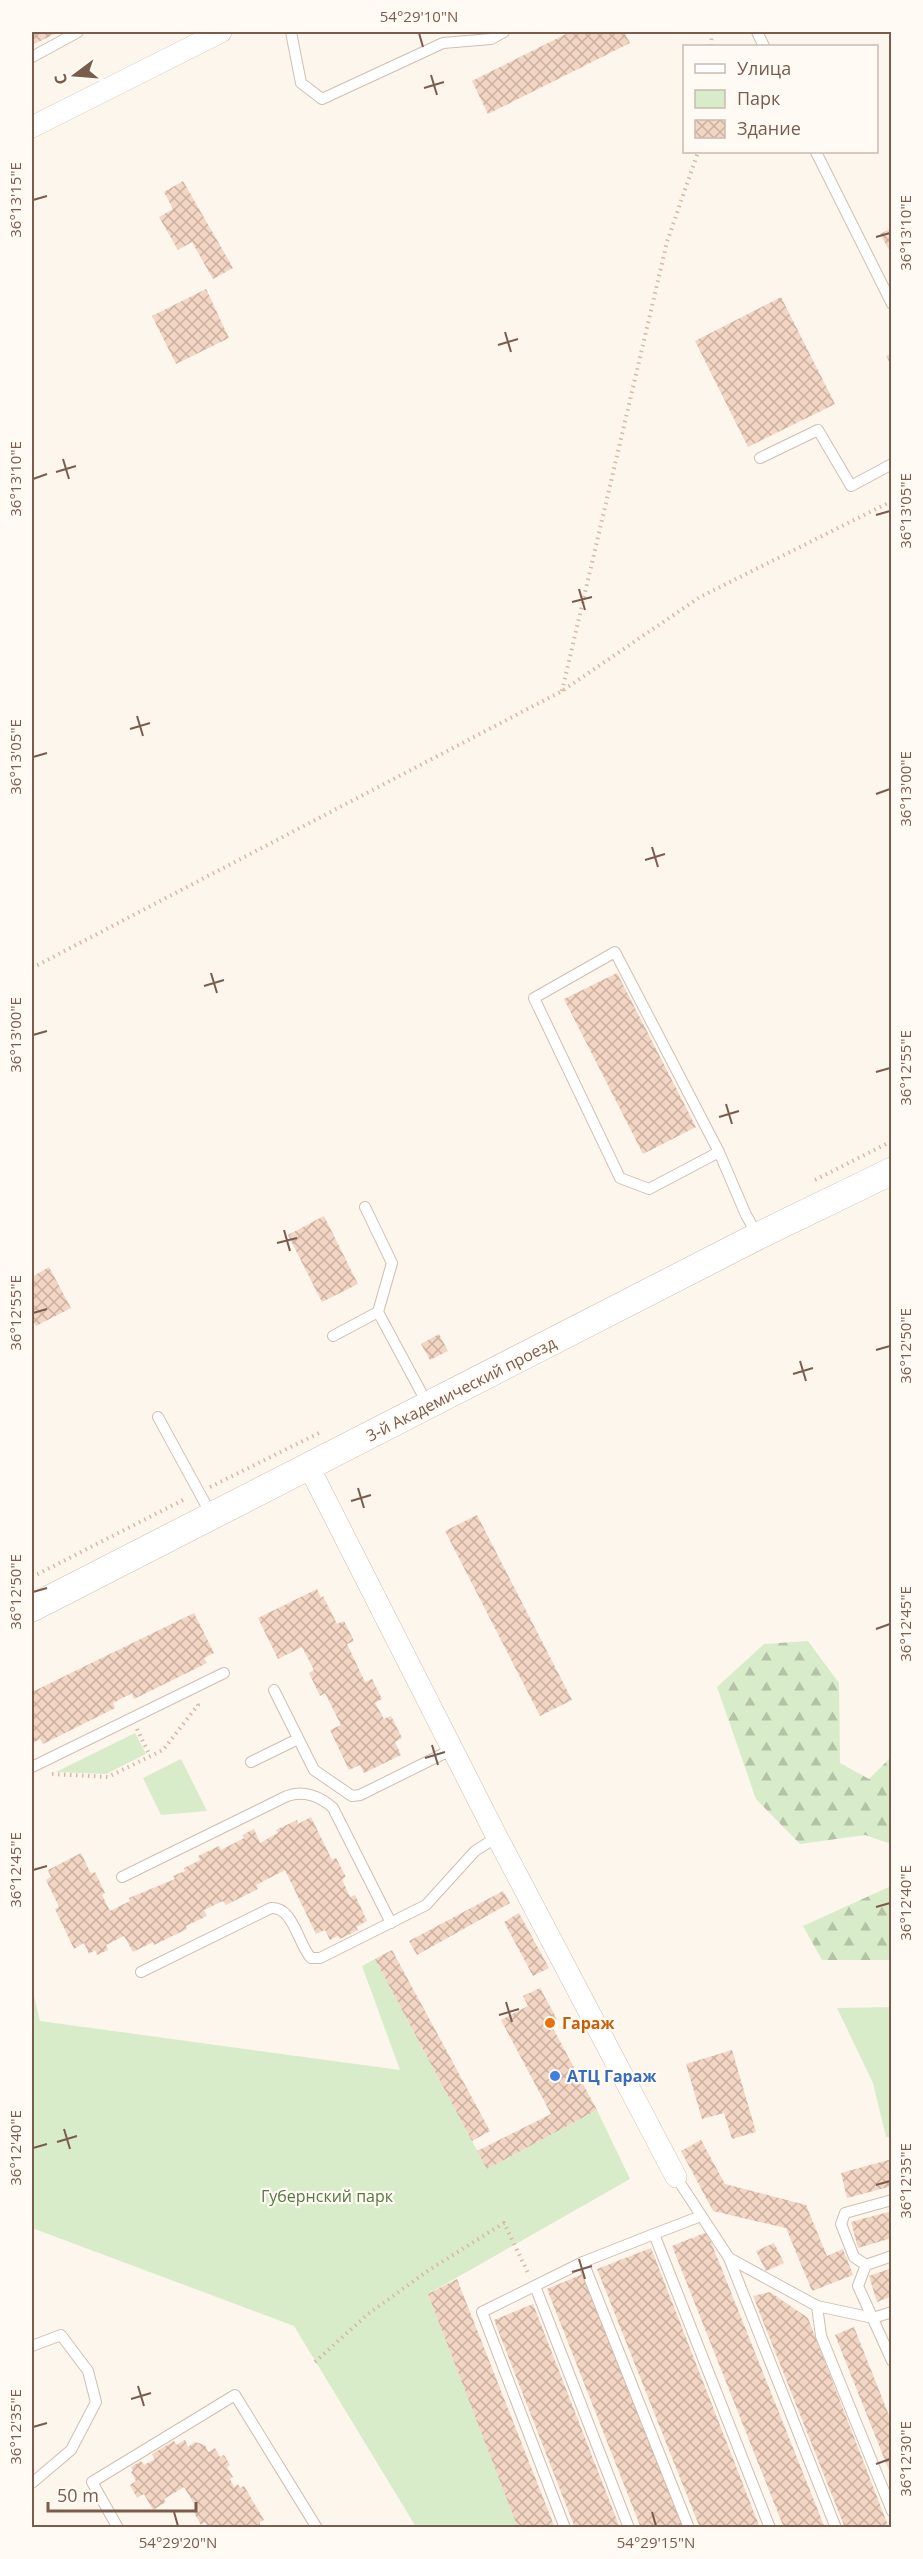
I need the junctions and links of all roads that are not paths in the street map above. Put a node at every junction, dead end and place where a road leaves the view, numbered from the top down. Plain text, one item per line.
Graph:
1 (78, 32) edge
2 (221, 32) edge
3 (291, 32) edge
4 (504, 32) edge
5 (32, 57) edge
6 (32, 127) edge
7 (816, 153) edge
8 (891, 304) edge
9 (760, 458) dead end
10 (891, 464) edge
11 (719, 1152) junction
12 (891, 1172) edge
13 (365, 1207) dead end
14 (758, 1236) junction
15 (378, 1312) junction
16 (333, 1336) dead end
17 (428, 1405) junction
18 (158, 1417) dead end
19 (309, 1467) junction
20 (213, 1516) junction
21 (32, 1608) edge
22 (224, 1673) dead end
23 (274, 1690) dead end
24 (297, 1739) junction
25 (453, 1749) junction
26 (251, 1762) dead end
27 (32, 1767) edge
28 (497, 1837) junction
29 (122, 1877) dead end
30 (391, 1923) junction
31 (141, 1972) dead end
32 (676, 2177) joint
33 (891, 2200) edge
34 (701, 2216) junction
35 (654, 2234) junction
36 (891, 2256) edge
37 (729, 2258) junction
38 (583, 2262) junction
39 (866, 2265) junction
40 (535, 2286) junction
41 (817, 2306) junction
42 (891, 2312) edge
43 (873, 2318) junction
44 (32, 2346) edge
45 (891, 2361) edge
46 (32, 2483) edge
47 (891, 2511) edge
48 (118, 2528) edge
49 (317, 2528) edge
50 (566, 2528) edge
51 (629, 2528) edge
52 (689, 2528) edge
53 (770, 2528) edge
54 (836, 2528) edge

1 - 5 lane
2 - 6 street
3 - 4 lane
7 - 8 lane
9 - 10 lane
11 - 11 lane
11 - 14 lane
12 - 14 street, 3-й Академический проезд
13 - 15 lane
14 - 17 street, 3-й Академический проезд
15 - 16 lane
15 - 17 lane
17 - 19 street, 3-й Академический проезд
18 - 20 lane
19 - 20 street, 3-й Академический проезд
19 - 25 street
20 - 21 street, 3-й Академический проезд
22 - 27 lane
23 - 24 lane
24 - 25 lane
24 - 26 lane
25 - 28 street
28 - 30 lane
28 - 32 street
29 - 30 lane
30 - 31 lane
32 - 34 lane
33 - 39 lane
34 - 35 lane
34 - 37 lane
35 - 38 lane
35 - 53 lane
36 - 39 lane
37 - 41 lane
37 - 54 lane
38 - 40 lane
38 - 52 lane
39 - 43 lane
40 - 50 lane
40 - 51 lane
41 - 43 lane
41 - 47 lane
42 - 43 lane
43 - 45 lane
44 - 46 lane
48 - 49 lane

